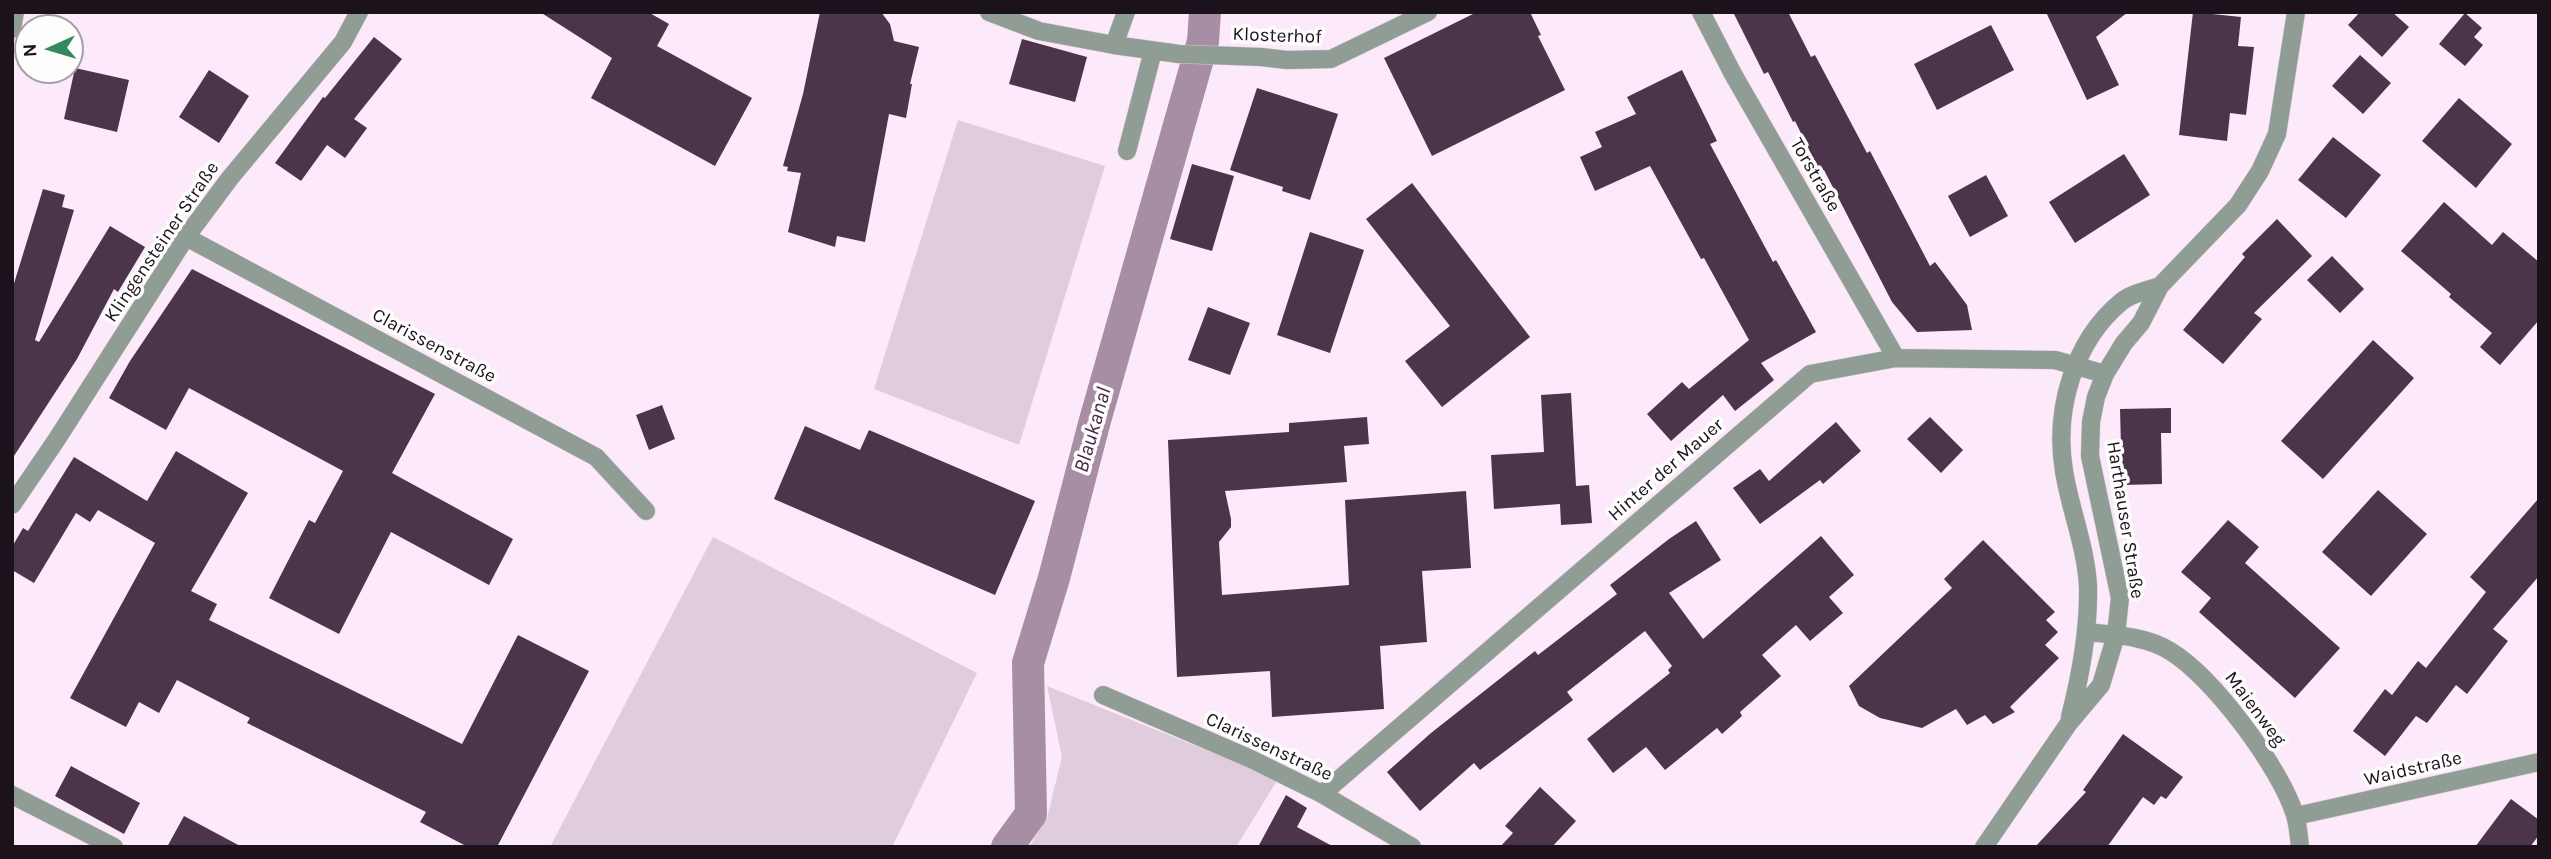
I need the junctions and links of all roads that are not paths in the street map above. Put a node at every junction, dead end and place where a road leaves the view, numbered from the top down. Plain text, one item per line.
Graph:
1 (15, 12) edge
2 (359, 12) edge
3 (989, 12) edge
4 (1126, 12) edge
5 (1428, 12) edge
6 (1701, 12) edge
7 (2296, 12) edge
8 (12, 29) edge
9 (1114, 45) junction
10 (1153, 51) junction
11 (1127, 151) dead end
12 (186, 237) junction
13 (2160, 286) junction
14 (1896, 358) junction
15 (2077, 365) junction
16 (2105, 374) junction
17 (12, 505) edge
18 (646, 511) dead end
19 (2087, 632) junction
20 (2116, 635) junction
21 (1103, 695) dead end
22 (2069, 723) junction
23 (2539, 762) edge
24 (1322, 794) junction
25 (12, 795) edge
26 (2296, 816) junction
27 (114, 847) edge
28 (1412, 847) edge
29 (1984, 847) edge
30 (2300, 847) edge

1 - 8 street
2 - 12 street, Klingensteiner Straße
3 - 9 street, Klosterhof
4 - 9 street
5 - 10 street, Klosterhof
6 - 14 street, Torstraße
7 - 13 street, Harthauser Straße
9 - 10 street, Klosterhof
10 - 11 street
12 - 17 street, Klingensteiner Straße
12 - 18 street, Clarissenstraße
13 - 15 street, Harthauser Straße
13 - 16 street, Harthauser Straße
14 - 15 street, Hinter der Mauer
14 - 24 street, Hinter der Mauer
15 - 16 street, Hinter der Mauer
15 - 19 street, Harthauser Straße
16 - 20 street, Harthauser Straße
19 - 20 street, Maienweg
19 - 22 street, Harthauser Straße
20 - 22 street, Harthauser Straße
20 - 26 street, Maienweg
21 - 24 street, Clarissenstraße
22 - 29 street, Harthauser Straße
23 - 26 street, Waidstraße
24 - 28 street, Clarissenstraße
25 - 27 street
26 - 30 street, Maienweg

